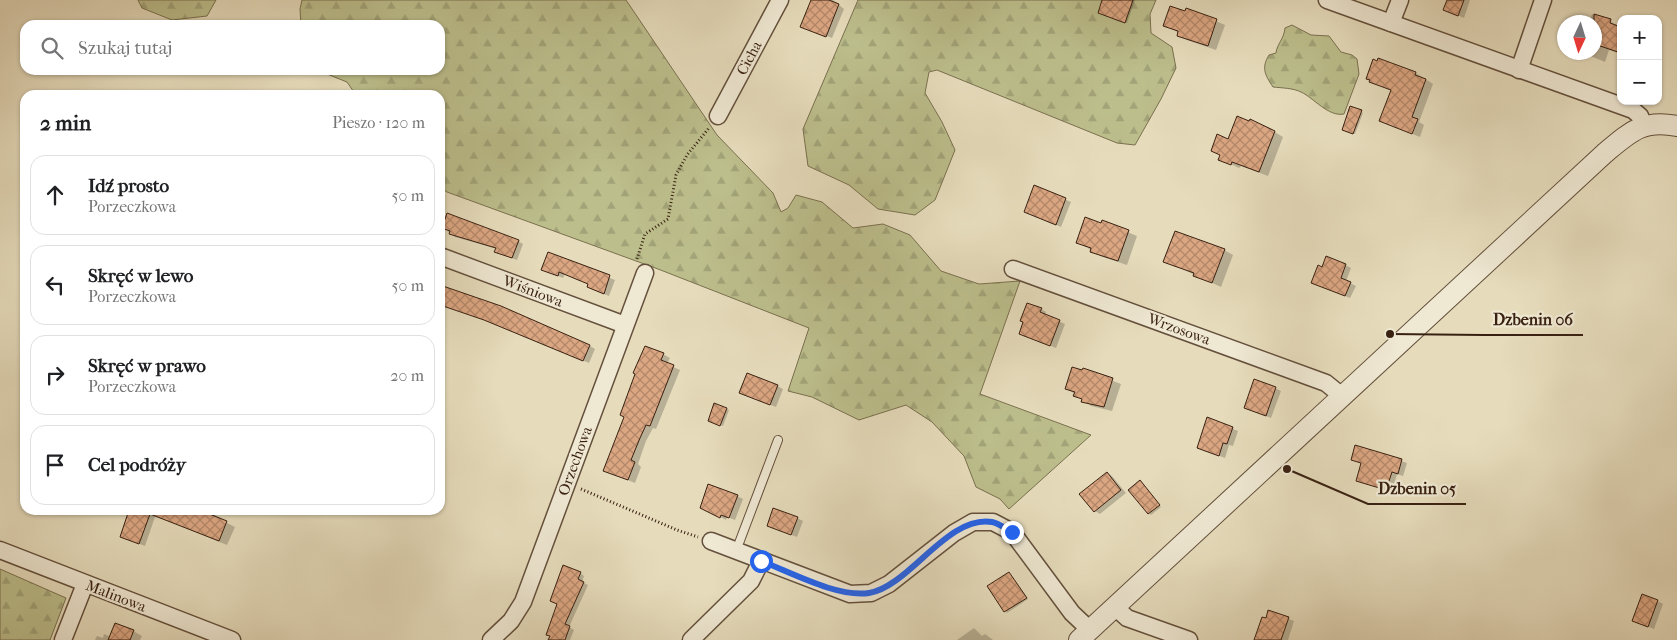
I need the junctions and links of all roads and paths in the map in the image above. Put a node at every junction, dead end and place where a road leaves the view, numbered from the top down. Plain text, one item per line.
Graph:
1 (780, 0) edge
2 (1327, 0) edge
3 (1400, 0) edge
4 (1543, 0) edge
5 (1391, 23) junction
6 (1520, 70) junction
7 (718, 116) joint
8 (1644, 125) junction
9 (1677, 126) edge
10 (445, 258) edge
11 (1013, 269) dead end
12 (640, 270) joint
13 (625, 325) junction
14 (1342, 396) junction
15 (778, 440) dead end
16 (567, 483) junction
17 (712, 541) joint
18 (0, 550) edge
19 (736, 551) junction
20 (761, 561) junction
21 (85, 584) junction
22 (1115, 607) junction
23 (1084, 635) edge
24 (63, 640) edge
25 (232, 640) edge
26 (491, 640) edge
27 (692, 640) edge
28 (1189, 640) edge

1 - 7 street, Cicha
2 - 5 street
3 - 5 street
4 - 6 street
5 - 6 street
6 - 8 street
7 - 12 path
8 - 9 street
8 - 14 street
10 - 13 street, Wiśniowa
11 - 14 street, Wrzosowa
12 - 13 street, Orzechowa
13 - 16 street, Orzechowa
14 - 22 street
15 - 19 lane
16 - 17 path
16 - 26 street, Orzechowa
17 - 19 street
18 - 21 street, Malinowa
19 - 20 street
20 - 23 street
20 - 27 street
21 - 24 street
21 - 25 street, Malinowa
22 - 23 street
22 - 28 street

